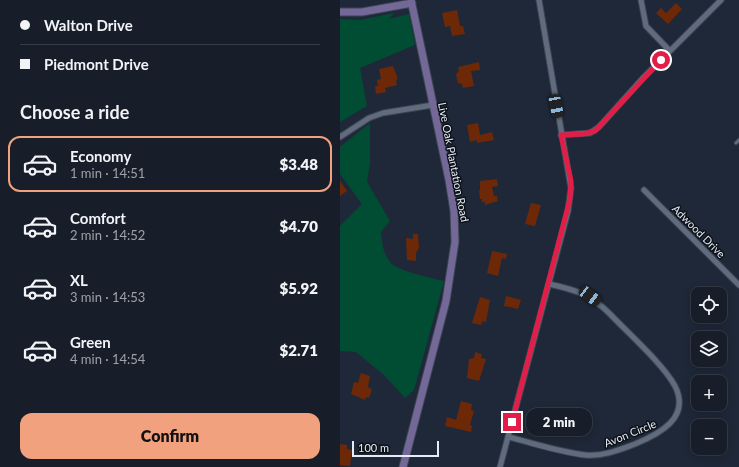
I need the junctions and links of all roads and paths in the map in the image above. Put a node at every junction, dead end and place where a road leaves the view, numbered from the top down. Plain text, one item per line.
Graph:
1 (539, 0) edge
2 (641, 0) edge
3 (721, 0) edge
4 (411, 1) edge
5 (340, 12) edge
6 (670, 51) junction
7 (433, 105) junction
8 (561, 135) junction
9 (340, 137) edge
10 (739, 140) edge
11 (736, 143) dead end
12 (644, 190) dead end
13 (548, 284) junction
14 (739, 285) edge
15 (508, 437) junction
16 (403, 467) edge
17 (500, 467) edge

1 - 8 street
2 - 6 street
3 - 6 street
4 - 5 street
4 - 7 street, Live Oak Plantation Road
6 - 8 street
7 - 9 street
7 - 16 street, Live Oak Plantation Road
8 - 13 street
10 - 11 lane
12 - 14 street, Adwood Drive
13 - 15 street
13 - 15 street, Avon Circle
15 - 17 street

